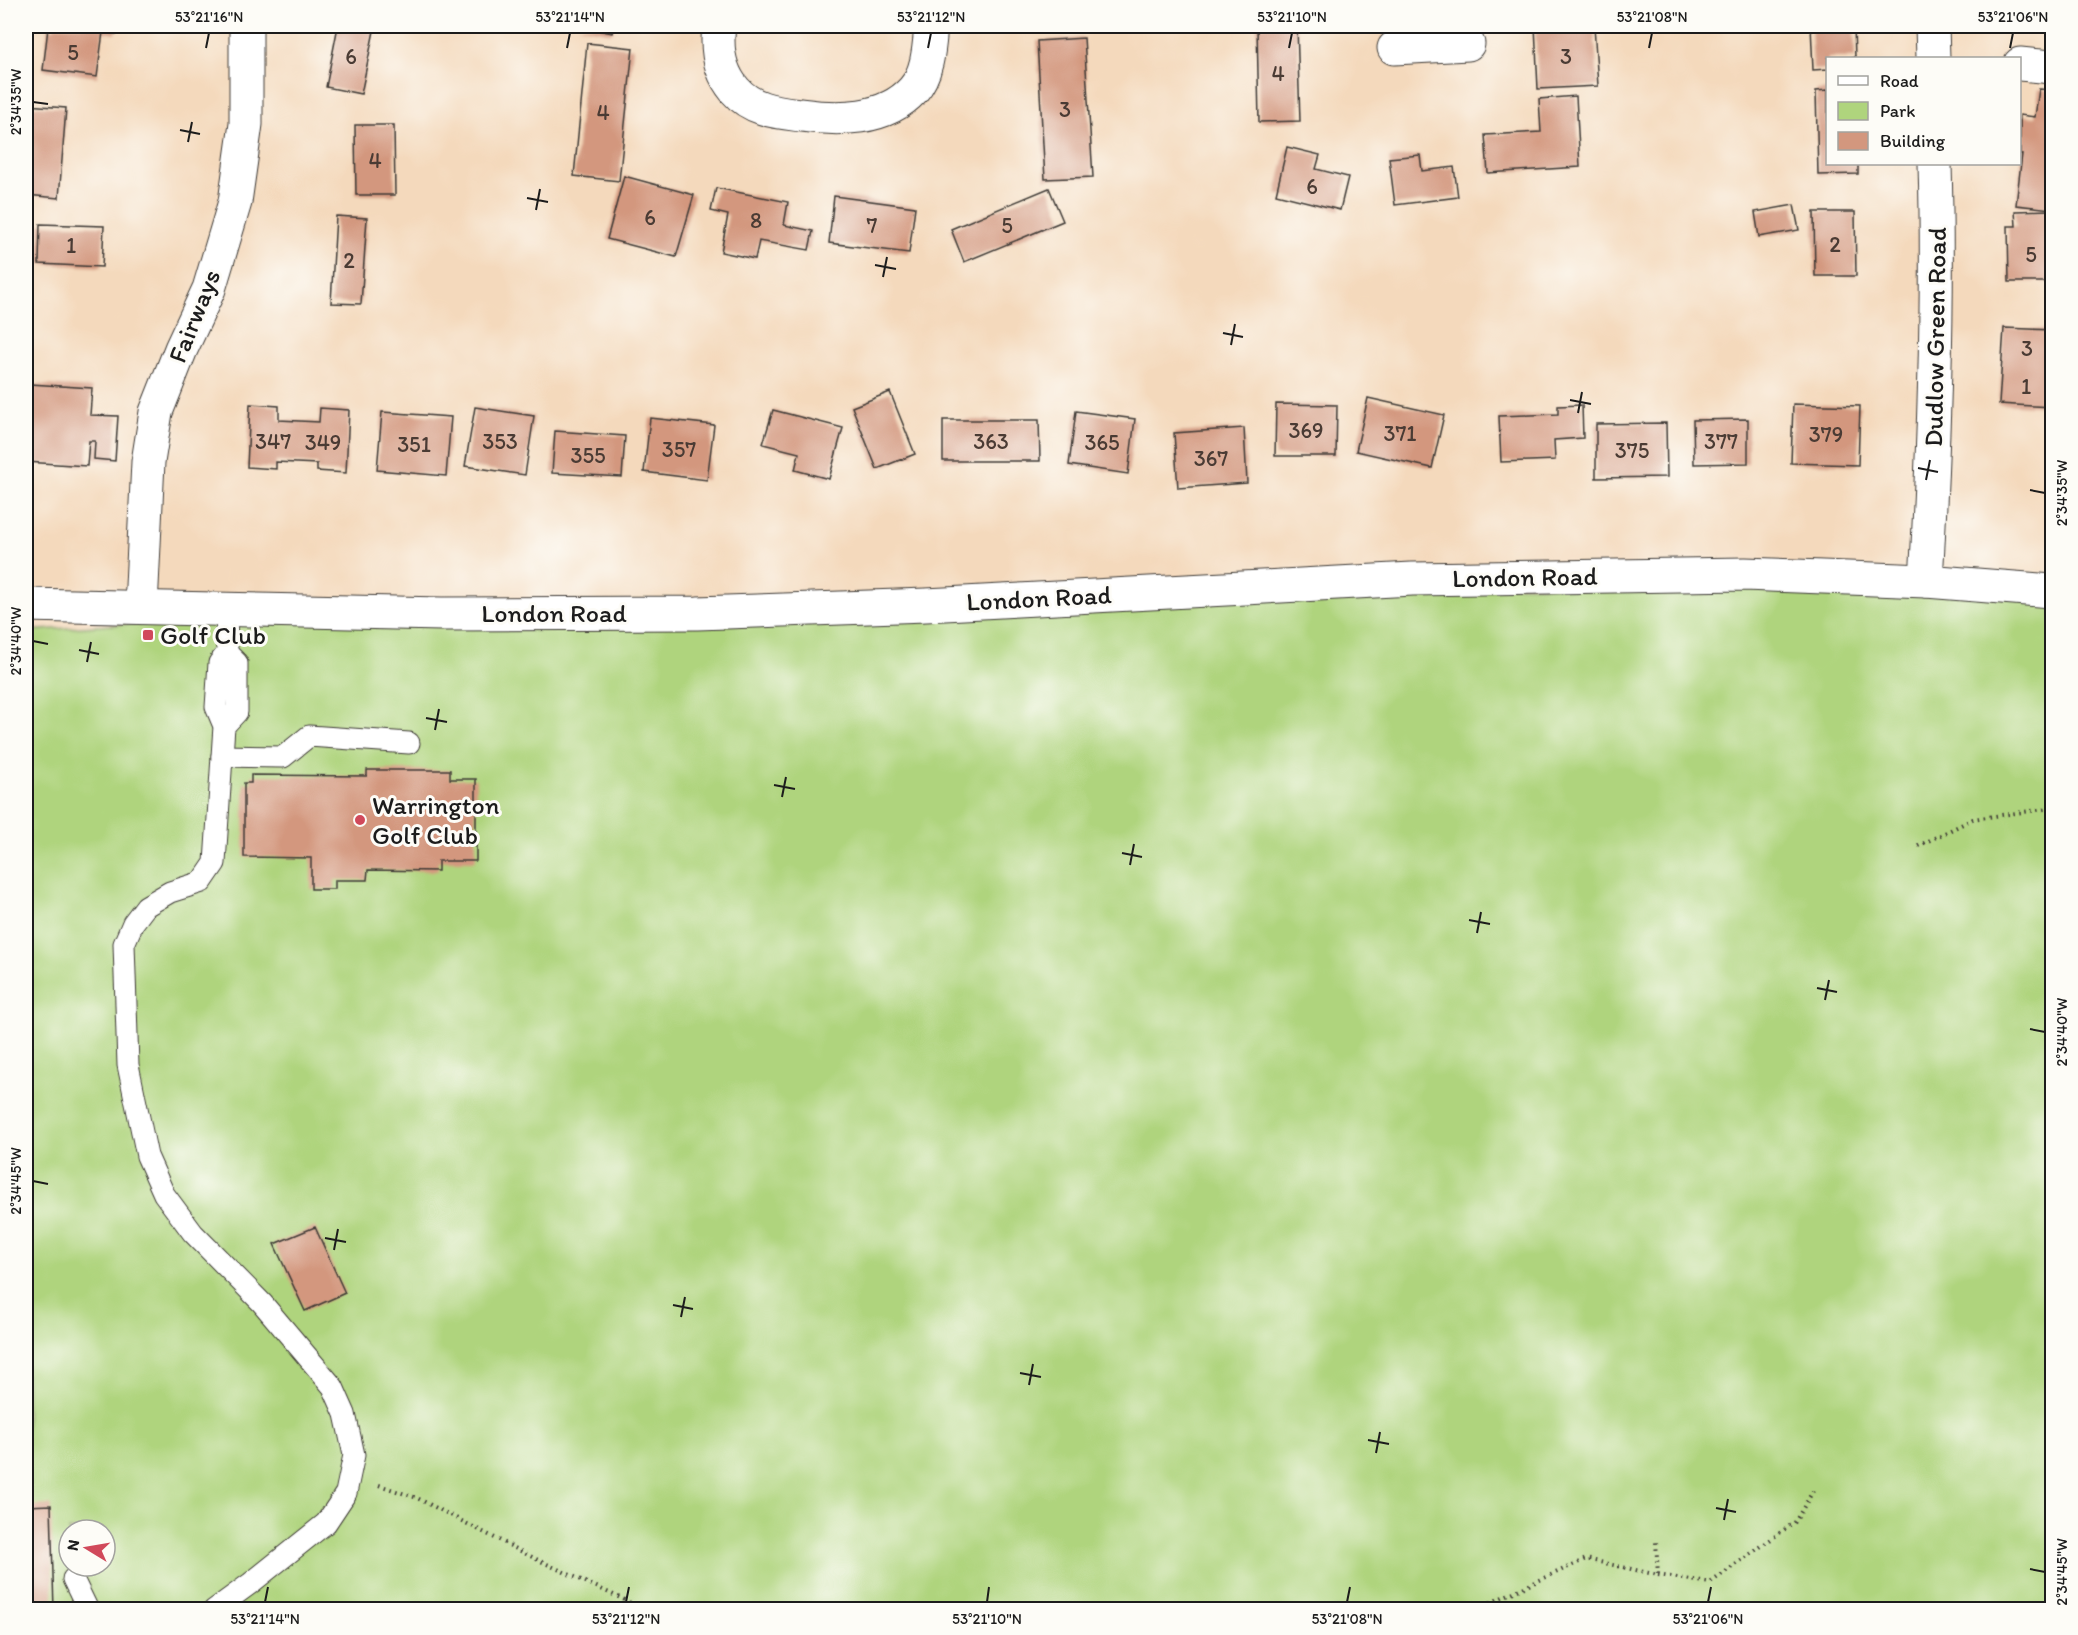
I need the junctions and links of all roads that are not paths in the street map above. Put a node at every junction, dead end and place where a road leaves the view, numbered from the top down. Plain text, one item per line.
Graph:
1 (246, 26) edge
2 (718, 26) edge
3 (931, 26) edge
4 (1932, 26) edge
5 (1430, 36) edge
6 (1468, 44) dead end
7 (1394, 48) dead end
8 (1933, 57) edge
9 (2021, 64) edge
10 (2052, 67) edge
11 (1935, 165) edge
12 (1926, 582) junction
13 (2052, 591) edge
14 (26, 605) edge
15 (141, 607) junction
16 (226, 608) junction
17 (409, 743) dead end
18 (222, 756) junction
19 (73, 1579) dead end
20 (88, 1610) edge
21 (214, 1610) edge

1 - 15 main road, Fairways
2 - 3 main road
4 - 8 main road
5 - 6 main road
5 - 7 main road
9 - 10 main road
11 - 12 main road, Dudlow Green Road
12 - 13 main road, London Road
12 - 16 main road, London Road
14 - 15 main road, London Road
15 - 16 main road, London Road
16 - 18 lane
17 - 18 lane
18 - 21 lane
19 - 20 lane

